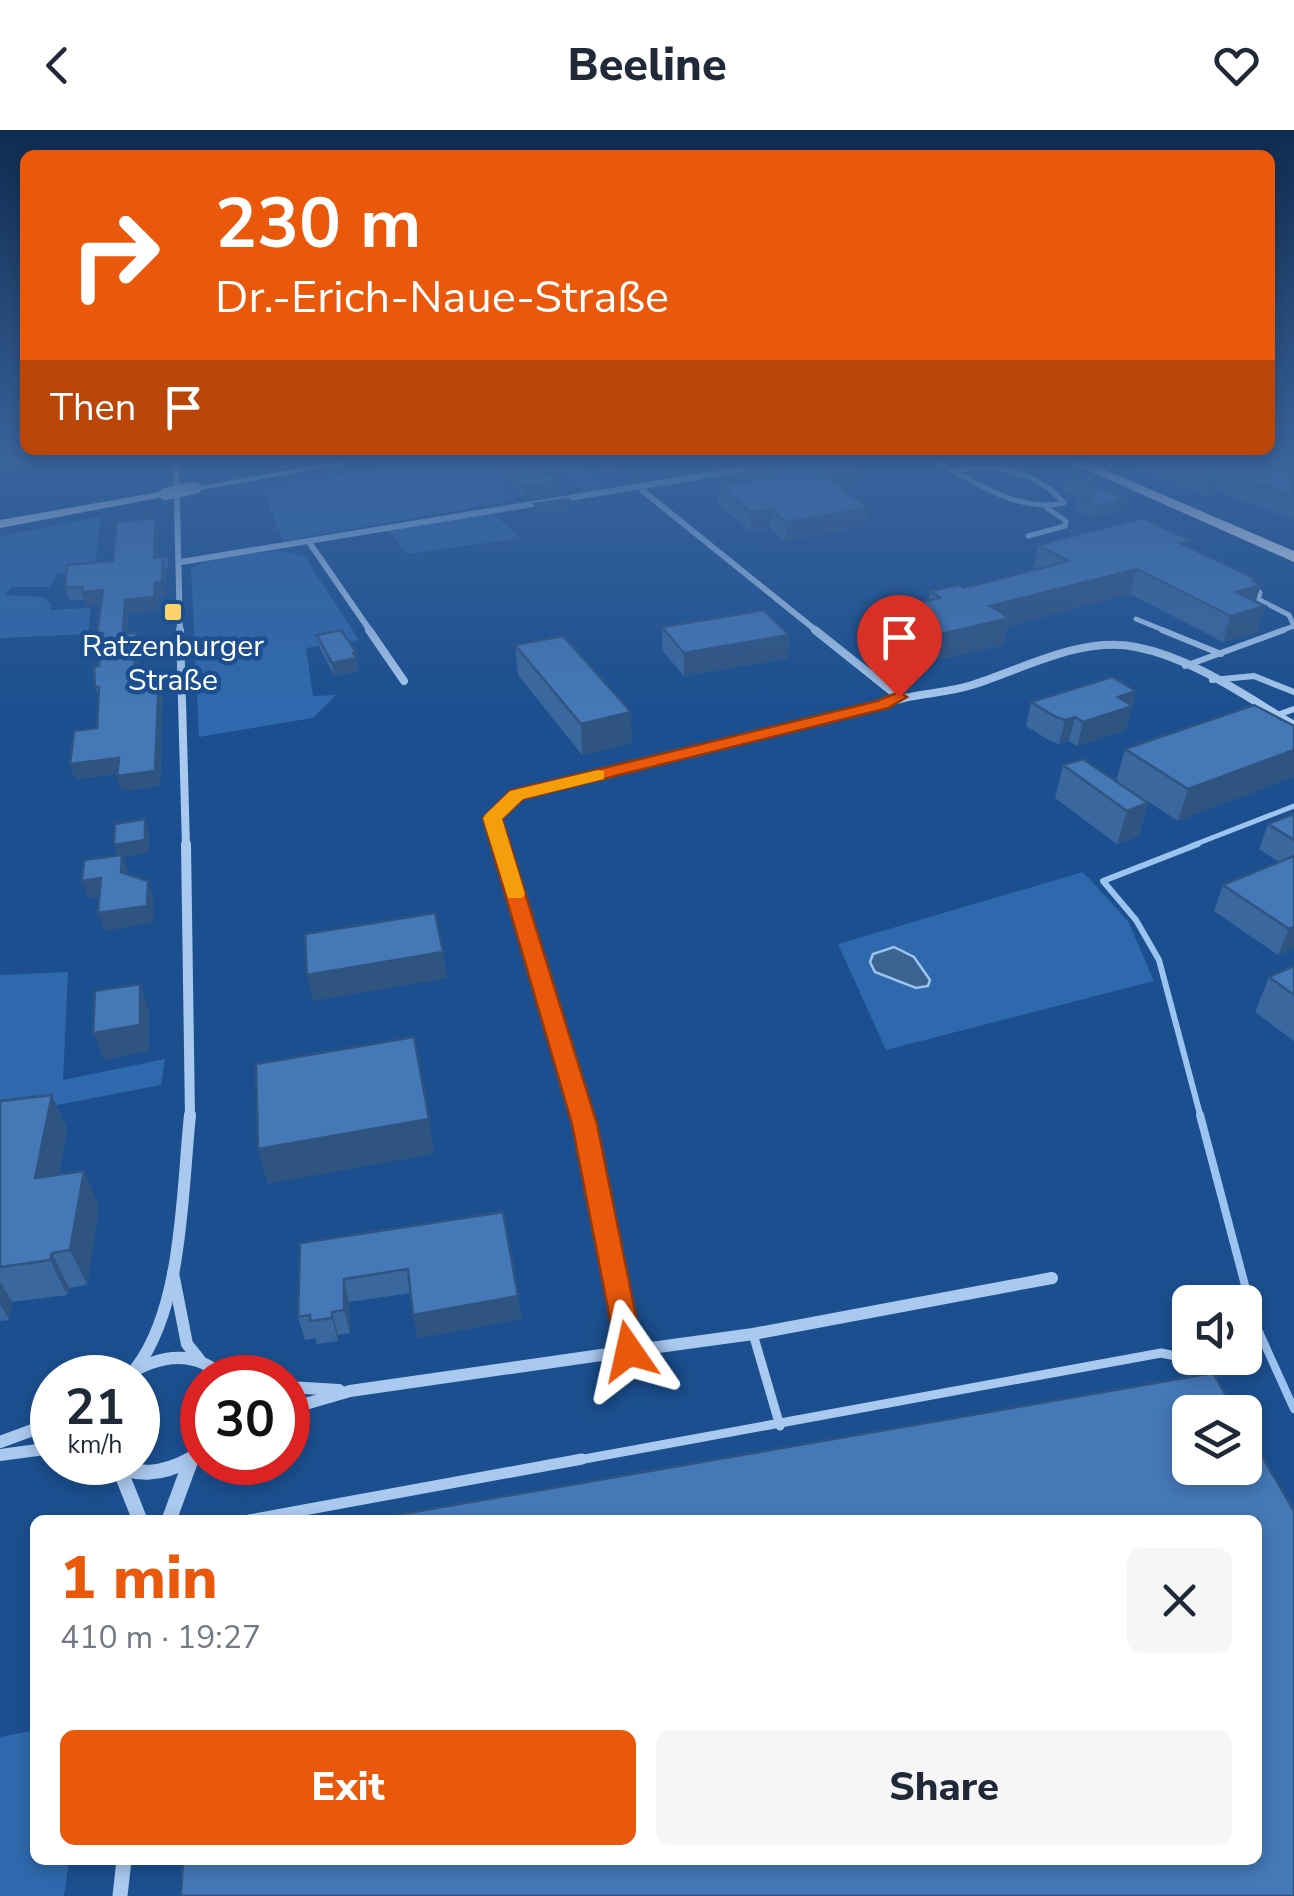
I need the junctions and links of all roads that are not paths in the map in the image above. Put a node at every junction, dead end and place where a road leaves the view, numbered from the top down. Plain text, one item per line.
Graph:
1 (180, 544) edge
2 (293, 544) edge
3 (310, 544) edge
4 (709, 544) edge
5 (1267, 544) edge
6 (1294, 556) edge
7 (181, 562) junction
8 (1241, 580) edge
9 (1136, 619) dead end
10 (1221, 654) junction
11 (1185, 666) junction
12 (404, 680) dead end
13 (1212, 680) junction
14 (1294, 692) edge
15 (899, 697) junction
16 (1294, 708) edge
17 (1276, 716) junction
18 (1294, 725) edge
19 (173, 1272) junction
20 (1052, 1278) dead end
21 (753, 1334) junction
22 (629, 1351) junction
23 (146, 1355) edge
24 (196, 1355) edge
25 (310, 1388) edge
26 (350, 1391) junction
27 (1221, 1395) edge
28 (310, 1403) edge
29 (780, 1426) junction
30 (30, 1431) edge
31 (0, 1442) edge
32 (30, 1451) edge
33 (0, 1455) edge
34 (123, 1485) edge
35 (185, 1485) edge
36 (138, 1515) edge
37 (172, 1515) edge
38 (277, 1515) edge
39 (123, 1865) edge
40 (120, 1896) edge

1 - 7 street
2 - 7 street
3 - 12 street
4 - 15 street
5 - 6 main road
7 - 19 street
8 - 10 lane
9 - 10 lane
10 - 11 lane
11 - 13 street
11 - 15 street
13 - 14 lane
13 - 17 street
15 - 22 street
16 - 17 lane
17 - 18 street
19 - 23 street
19 - 24 street
20 - 21 street
21 - 22 street
21 - 29 lane
22 - 26 street
25 - 26 street
26 - 28 street
27 - 29 lane
29 - 38 lane
30 - 31 street
32 - 33 street
34 - 36 street
35 - 37 street
39 - 40 street

